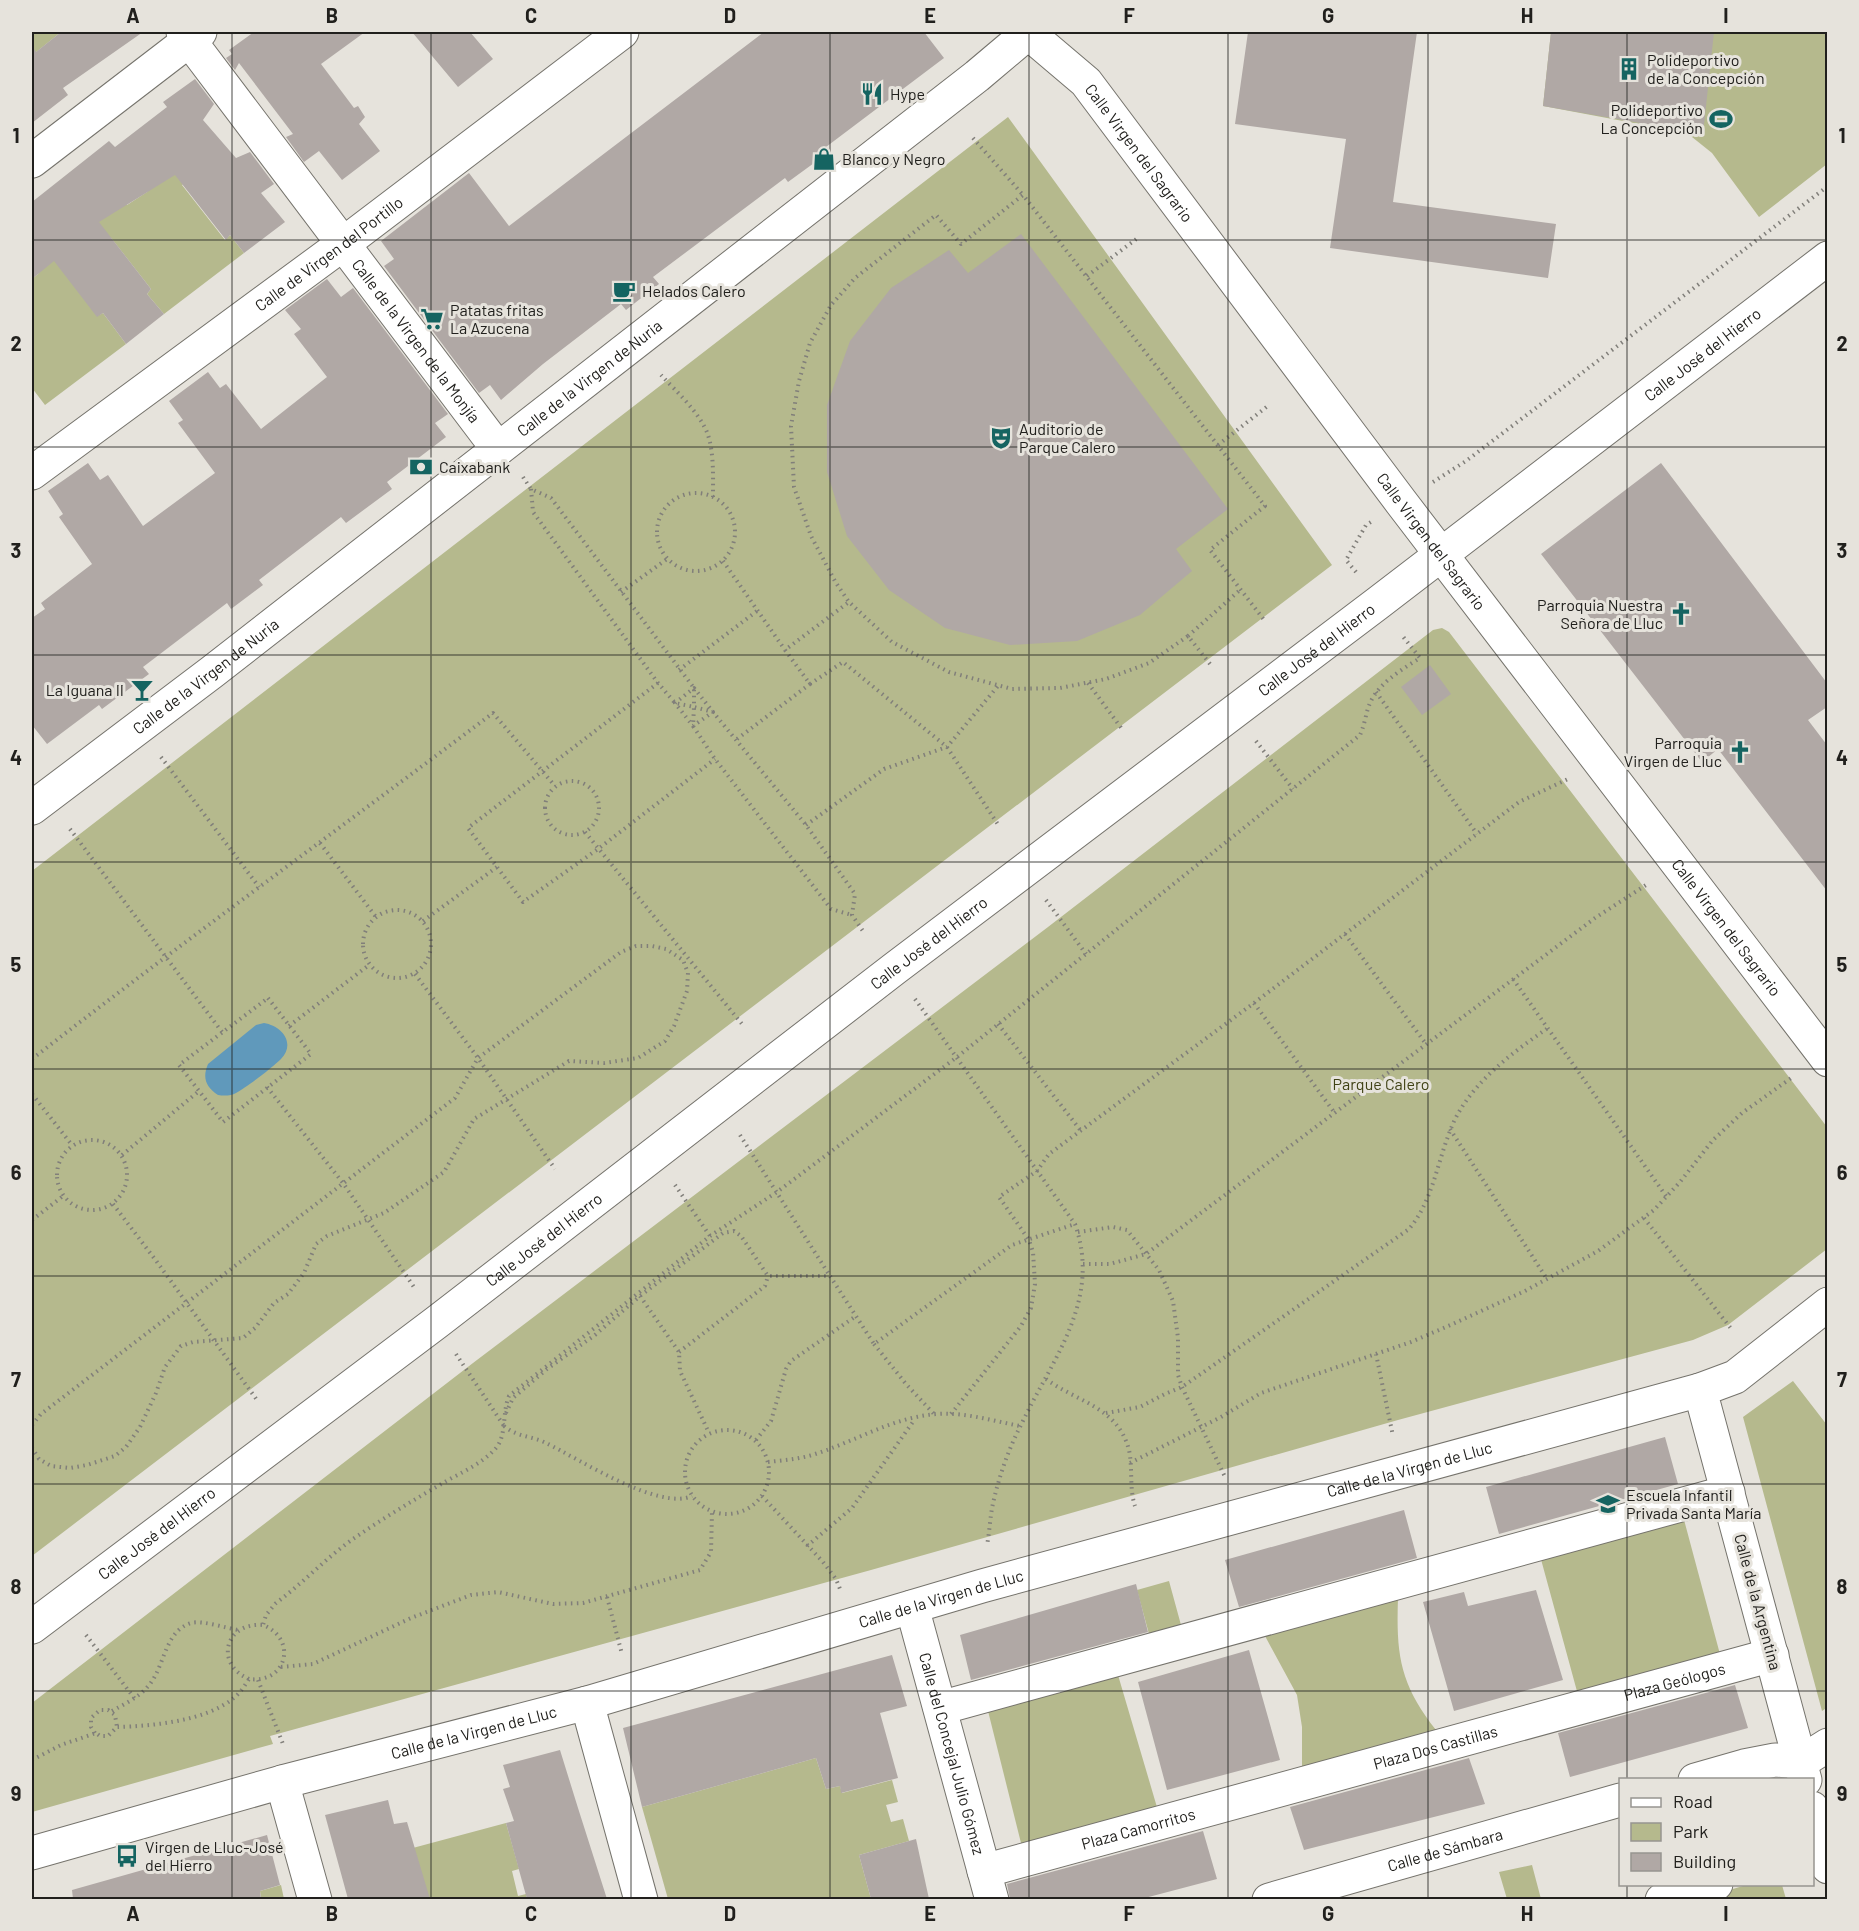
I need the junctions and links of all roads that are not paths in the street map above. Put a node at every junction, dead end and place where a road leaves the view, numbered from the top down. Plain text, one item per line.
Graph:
1 (622, 32) edge
2 (1028, 32) edge
3 (191, 34) edge
4 (32, 161) edge
5 (343, 244) junction
6 (1827, 258) edge
7 (498, 449) junction
8 (32, 473) edge
9 (1441, 554) junction
10 (35, 799) edge
11 (1826, 1058) edge
12 (1827, 1304) edge
13 (1700, 1390) junction
14 (1728, 1492) junction
15 (912, 1607) junction
16 (32, 1627) edge
17 (1772, 1655) junction
18 (587, 1702) junction
19 (940, 1708) junction
20 (1576, 1708) joint
21 (1811, 1762) edge
22 (1699, 1778) edge
23 (282, 1782) junction
24 (1293, 1786) joint
25 (1619, 1800) edge
26 (1814, 1820) edge
27 (32, 1853) edge
28 (1821, 1860) edge
29 (988, 1885) edge
30 (1709, 1886) edge
31 (315, 1899) edge
32 (641, 1899) edge
33 (1269, 1899) edge
34 (1662, 1899) edge

1 - 5 street, Calle de Virgen del Portillo
2 - 7 street, Calle de la Virgen de Nuria
2 - 9 street, Calle Virgen del Sagrario
3 - 4 street
3 - 5 street, Calle de la Virgen de la Monjía
5 - 7 street, Calle de la Virgen de la Monjía
5 - 8 street, Calle de Virgen del Portillo
6 - 9 street, Calle José del Hierro
7 - 10 street, Calle de la Virgen de Nuria
9 - 11 street, Calle Virgen del Sagrario
9 - 16 street, Calle José del Hierro
12 - 13 street, Calle de la Virgen de Lluc
13 - 14 street, Calle de la Argentina
13 - 15 street, Calle de la Virgen de Lluc
14 - 17 street, Calle de la Argentina
14 - 19 street
15 - 18 street, Calle de la Virgen de Lluc
15 - 19 street, Calle del Concejal Julio Gómez
17 - 20 street, Plaza Geólogos
17 - 21 street, Calle de la Argentina
18 - 23 street, Calle de la Virgen de Lluc
18 - 32 street
19 - 29 street, Calle del Concejal Julio Gómez
20 - 24 street, Plaza Dos Castillas
21 - 22 street
23 - 27 street, Calle de la Virgen de Lluc
23 - 31 street
24 - 29 street, Plaza Camorritos
25 - 33 street, Calle de Sámbara
26 - 28 street
30 - 34 street

